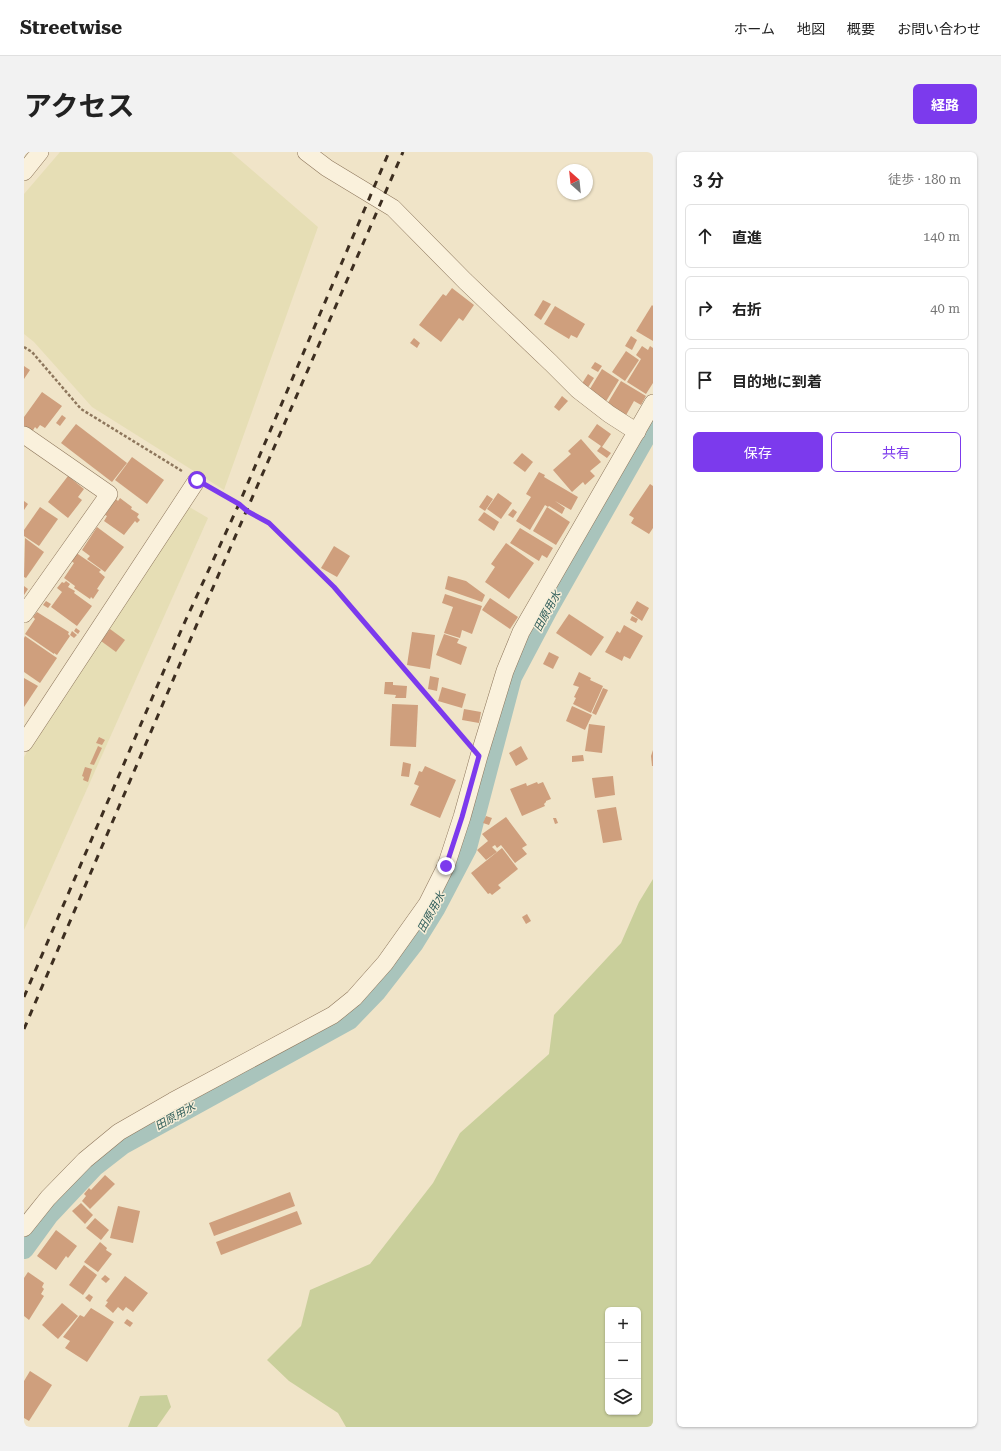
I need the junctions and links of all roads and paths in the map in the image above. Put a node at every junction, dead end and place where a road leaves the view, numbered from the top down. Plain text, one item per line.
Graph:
1 (40, 152) edge
2 (306, 152) edge
3 (24, 172) edge
4 (24, 346) edge
5 (653, 404) edge
6 (637, 432) junction
7 (24, 435) edge
8 (197, 480) junction
9 (24, 614) edge
10 (24, 743) edge
11 (479, 756) junction
12 (24, 1228) edge

1 - 3 street
2 - 6 street
4 - 8 path
5 - 6 street
6 - 11 street
7 - 9 street
8 - 10 street
8 - 11 path
11 - 12 street

